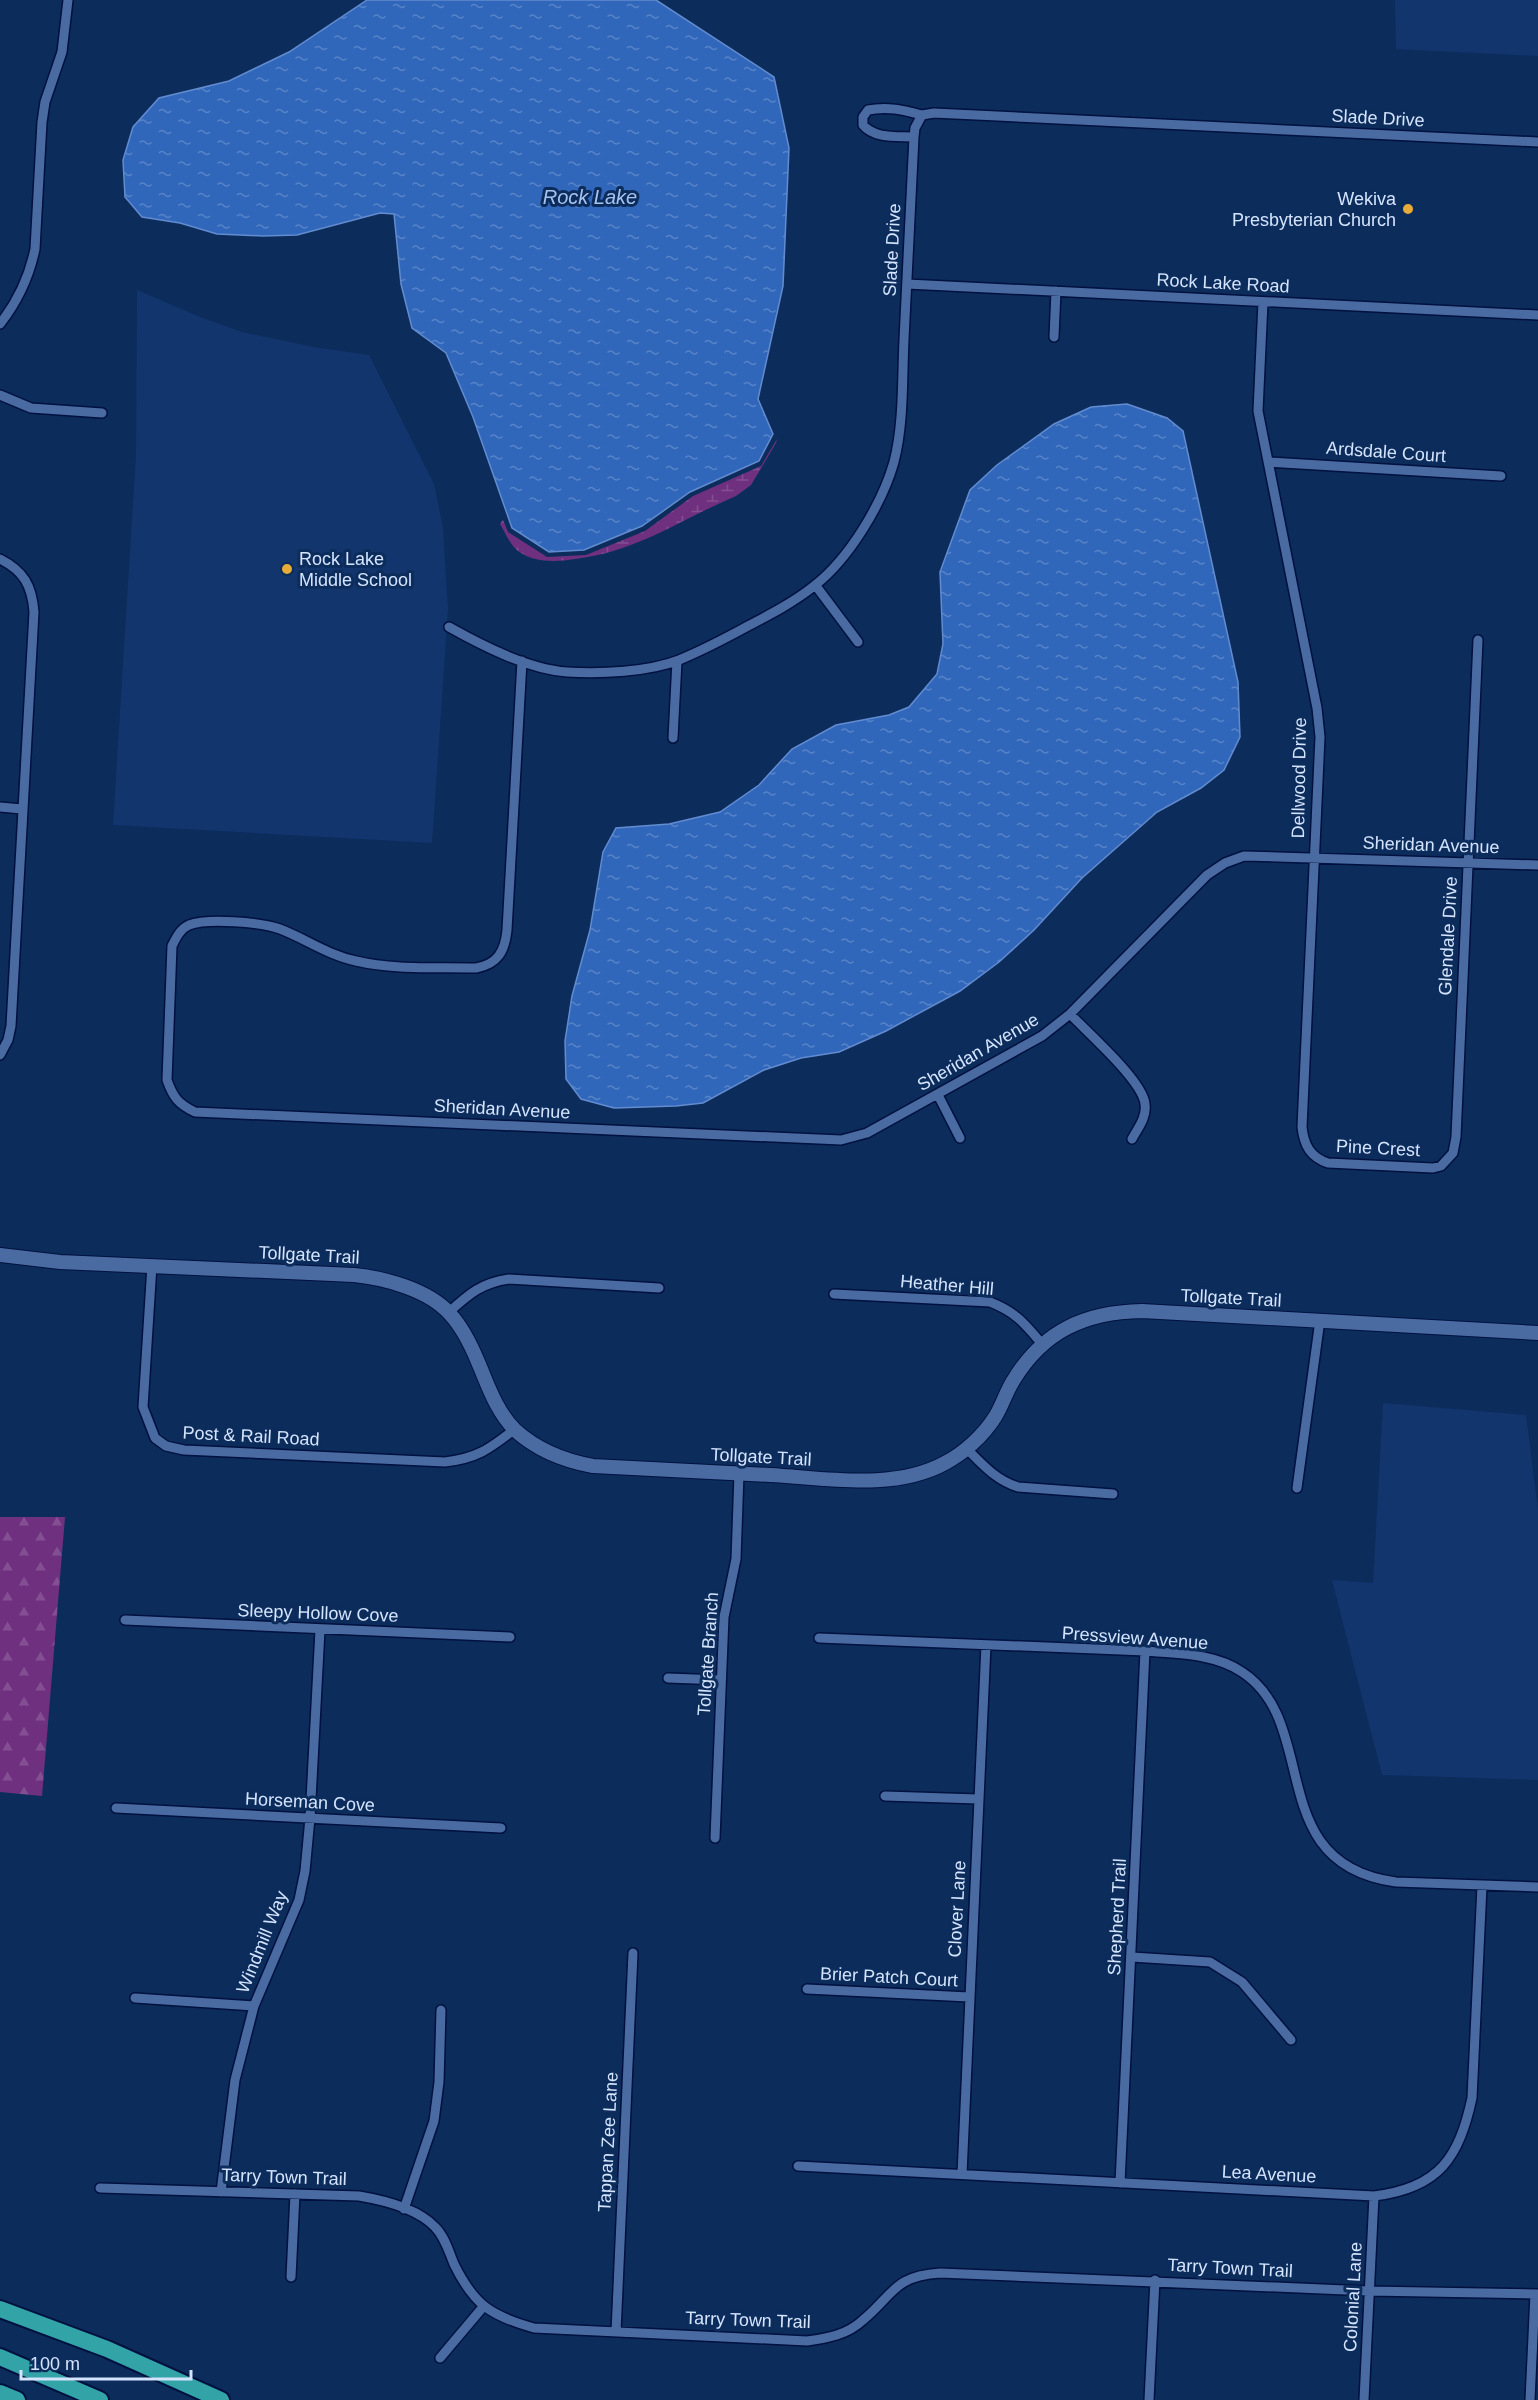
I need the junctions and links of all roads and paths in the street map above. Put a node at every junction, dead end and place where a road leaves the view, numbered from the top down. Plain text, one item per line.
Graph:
1 (68, 0) edge
2 (922, 116) junction
3 (914, 137) junction
4 (1538, 142) edge
5 (907, 284) junction
6 (1056, 291) junction
7 (1263, 302) junction
8 (1538, 315) edge
9 (0, 324) edge
10 (1054, 337) dead end
11 (0, 395) edge
12 (102, 413) dead end
13 (1268, 462) junction
14 (1501, 476) dead end
15 (0, 559) edge
16 (816, 586) junction
17 (450, 627) dead end
18 (1478, 640) dead end
19 (858, 642) dead end
20 (522, 661) junction
21 (677, 661) junction
22 (673, 738) dead end
23 (0, 807) edge
24 (22, 808) junction
25 (1315, 857) junction
26 (1468, 863) junction
27 (1538, 865) edge
28 (1070, 1014) junction
29 (0, 1055) edge
30 (938, 1095) junction
31 (960, 1138) dead end
32 (1132, 1139) dead end
33 (1308, 1151) joint
34 (1448, 1160) joint
35 (0, 1255) edge
36 (152, 1265) junction
37 (659, 1288) dead end
38 (834, 1294) dead end
39 (448, 1312) junction
40 (1320, 1320) junction
41 (1538, 1334) edge
42 (1041, 1344) junction
43 (514, 1429) junction
44 (967, 1449) junction
45 (739, 1474) junction
46 (1297, 1488) dead end
47 (1113, 1494) dead end
48 (126, 1620) dead end
49 (320, 1630) junction
50 (510, 1637) dead end
51 (819, 1638) dead end
52 (986, 1645) junction
53 (1145, 1651) junction
54 (668, 1678) dead end
55 (722, 1680) junction
56 (885, 1796) dead end
57 (978, 1799) junction
58 (116, 1808) dead end
59 (310, 1818) junction
60 (501, 1828) dead end
61 (715, 1838) dead end
62 (1482, 1886) junction
63 (1538, 1887) edge
64 (633, 1953) dead end
65 (1132, 1957) junction
66 (807, 1989) dead end
67 (969, 1997) junction
68 (135, 1998) dead end
69 (254, 2006) junction
70 (441, 2010) dead end
71 (1291, 2040) dead end
72 (798, 2166) dead end
73 (962, 2174) junction
74 (1120, 2183) junction
75 (100, 2188) dead end
76 (221, 2192) junction
77 (295, 2194) junction
78 (1374, 2196) junction
79 (404, 2209) junction
80 (291, 2277) dead end
81 (1155, 2280) junction
82 (1369, 2291) junction
83 (1536, 2294) edge
84 (483, 2307) junction
85 (0, 2309) edge
86 (616, 2332) junction
87 (0, 2357) edge
88 (440, 2358) dead end
89 (0, 2393) edge
90 (17, 2400) edge
91 (100, 2400) edge
92 (221, 2400) edge
93 (1149, 2400) edge
94 (1364, 2400) edge
95 (1530, 2400) edge

1 - 9 street
2 - 3 street, Slade Drive
2 - 3 street
2 - 4 street, Slade Drive
3 - 5 street, Slade Drive
5 - 6 street, Rock Lake Road
5 - 16 street, Slade Drive
6 - 7 street, Rock Lake Road
6 - 10 street
7 - 8 street, Rock Lake Road
7 - 13 street, Dellwood Drive
11 - 12 street
13 - 14 street, Ardsdale Court
13 - 25 street, Dellwood Drive
15 - 24 street
16 - 19 street
16 - 21 street, Slade Drive
17 - 20 street, Slade Drive
18 - 26 street, Glendale Drive
20 - 21 street, Slade Drive
20 - 30 street, Sheridan Avenue
21 - 22 street
23 - 24 street
24 - 29 street
25 - 26 street, Sheridan Avenue
25 - 28 street, Sheridan Avenue
25 - 33 street, Dellwood Drive
26 - 27 street, Sheridan Avenue
26 - 34 street, Glendale Drive
28 - 30 street, Sheridan Avenue
28 - 32 street
30 - 31 street
33 - 34 street, Pine Crest
35 - 36 street, Tollgate Trail
36 - 39 street, Tollgate Trail
36 - 43 street, Post & Rail Road
37 - 39 street
38 - 42 street, Heather Hill
39 - 43 street, Tollgate Trail
40 - 41 street, Tollgate Trail
40 - 42 street, Tollgate Trail
40 - 46 street
42 - 44 street, Tollgate Trail
43 - 45 street, Tollgate Trail
44 - 45 street, Tollgate Trail
44 - 47 street
45 - 55 street, Tollgate Branch
48 - 49 street, Sleepy Hollow Cove
49 - 50 street, Sleepy Hollow Cove
49 - 59 street, Windmill Way
51 - 52 street, Pressview Avenue
52 - 53 street, Pressview Avenue
52 - 57 street, Clover Lane
53 - 62 street, Pressview Avenue
53 - 65 street, Shepherd Trail
54 - 55 street
55 - 61 street, Tollgate Branch
56 - 57 street
57 - 67 street, Clover Lane
58 - 59 street, Horseman Cove
59 - 60 street, Horseman Cove
59 - 69 street, Windmill Way
62 - 63 street, Pressview Avenue
62 - 78 street, Lea Avenue
64 - 86 street, Tappan Zee Lane
65 - 71 street
65 - 74 street, Shepherd Trail
66 - 67 street, Brier Patch Court
67 - 73 street, Clover Lane
68 - 69 street
69 - 76 street, Windmill Way
70 - 79 street
72 - 73 street, Lea Avenue
73 - 74 street, Lea Avenue
74 - 78 street, Lea Avenue
75 - 76 street, Tarry Town Trail
76 - 77 street, Tarry Town Trail
77 - 79 street, Tarry Town Trail
77 - 80 street
78 - 82 street, Colonial Lane
79 - 84 street, Tarry Town Trail
81 - 82 street, Tarry Town Trail
81 - 86 street, Tarry Town Trail
81 - 93 street
82 - 83 street, Tarry Town Trail
82 - 94 street, Colonial Lane
83 - 95 street
84 - 86 street, Tarry Town Trail
84 - 88 street
85 - 92 highway
87 - 91 highway
89 - 90 highway

